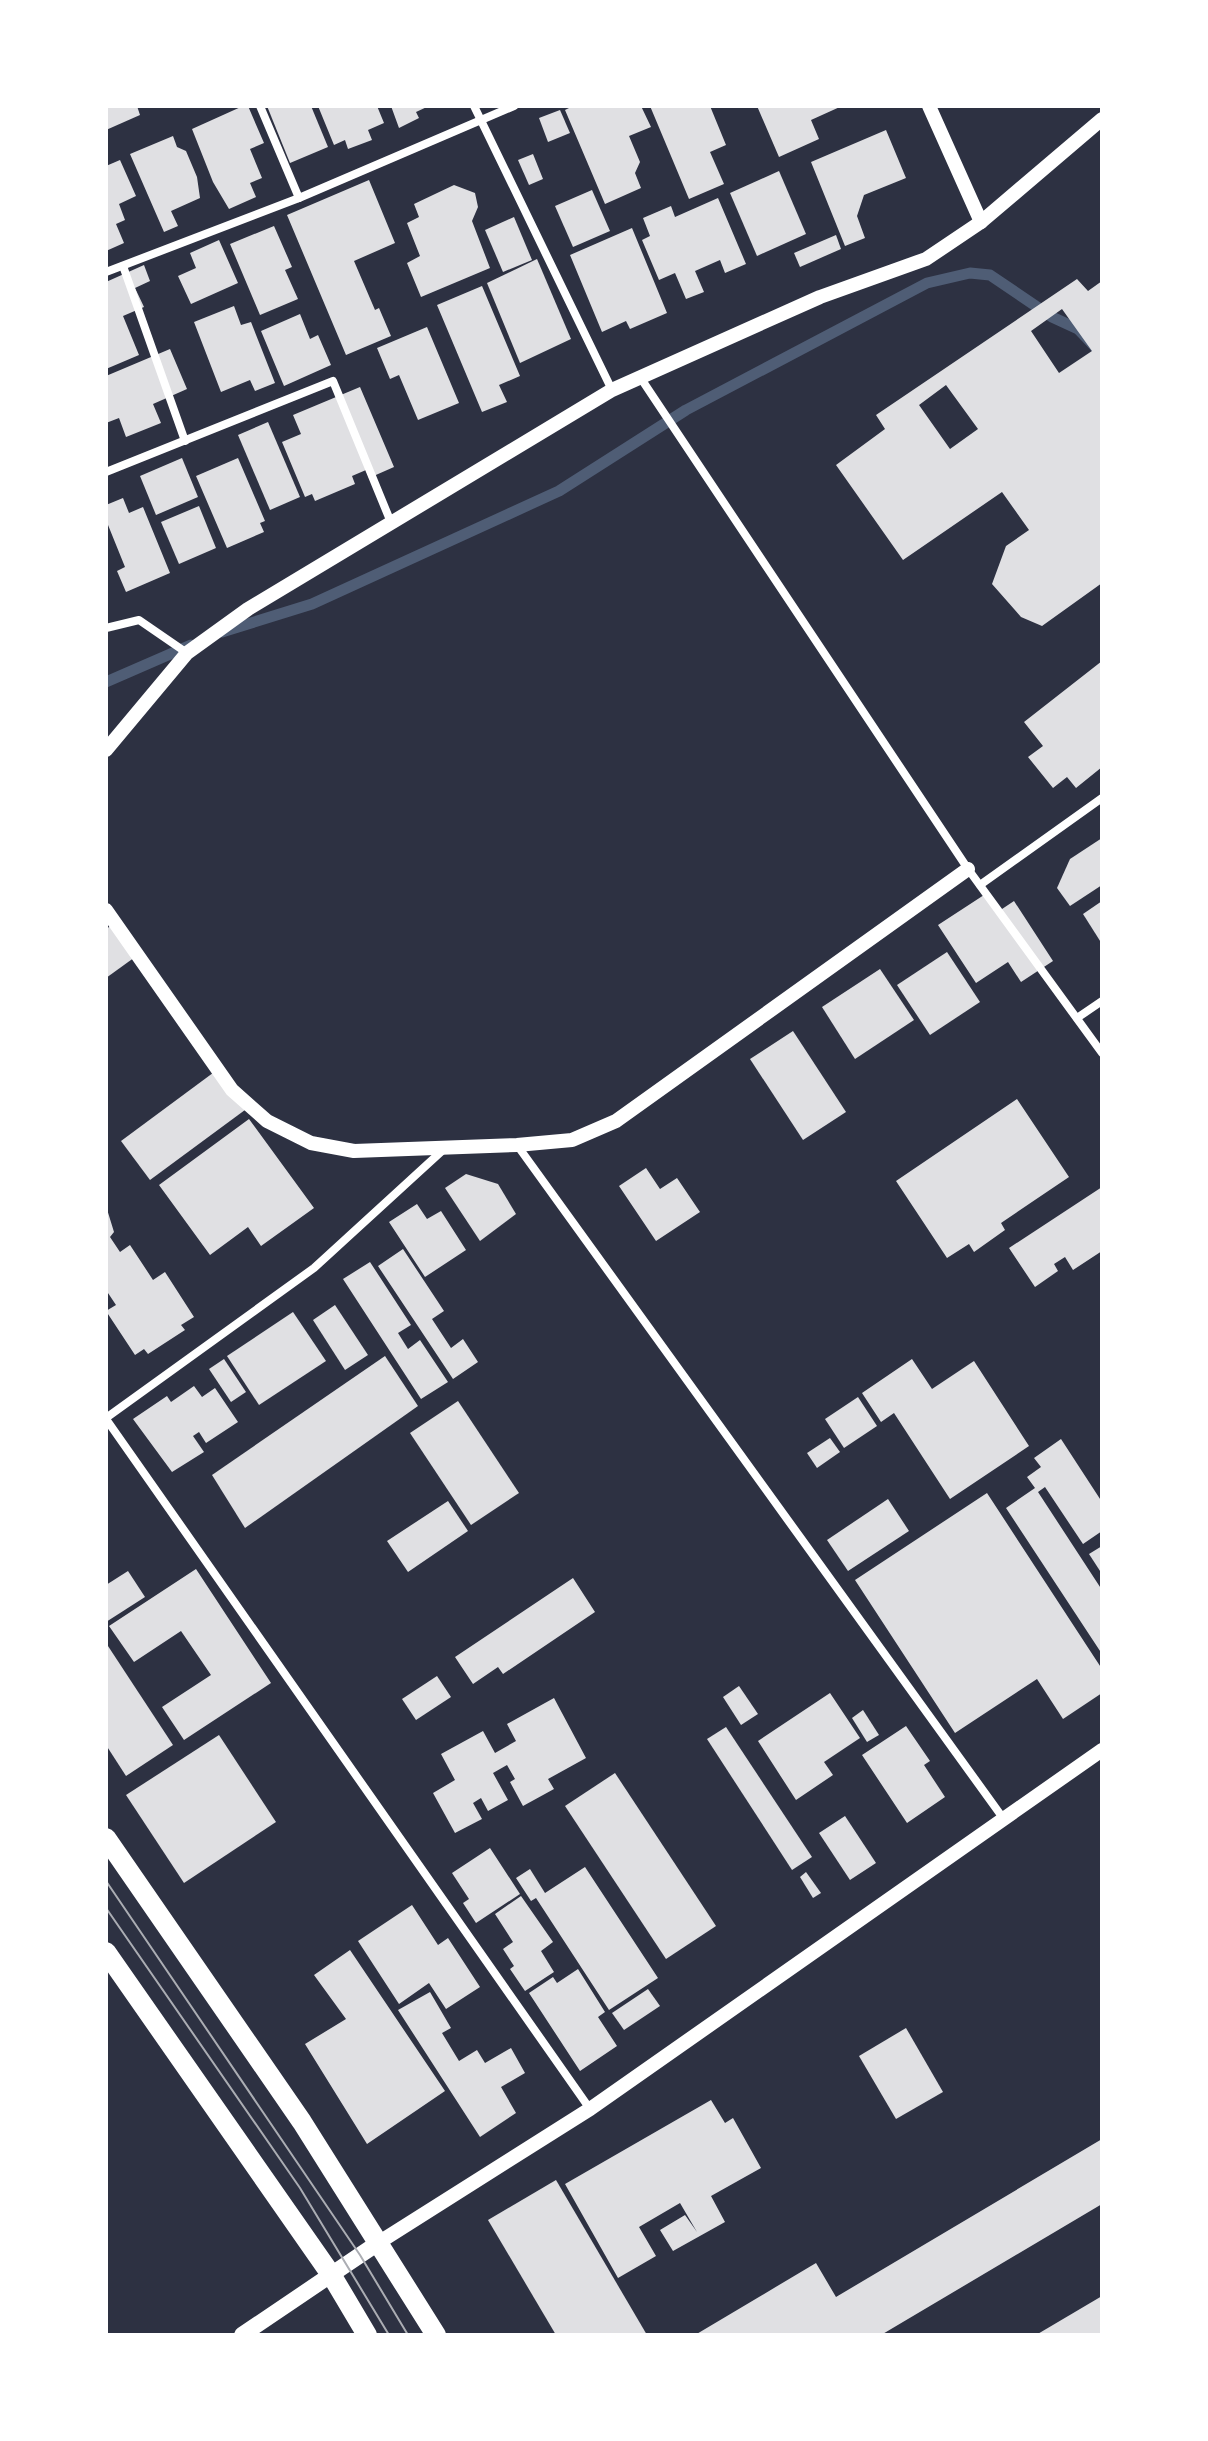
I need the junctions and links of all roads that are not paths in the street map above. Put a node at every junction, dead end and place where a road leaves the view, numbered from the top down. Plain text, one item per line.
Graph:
1 (260, 106) edge
2 (474, 106) edge
3 (514, 106) edge
4 (929, 106) edge
5 (481, 119) junction
6 (1102, 119) edge
7 (299, 198) junction
8 (981, 222) junction
9 (123, 266) junction
10 (106, 272) edge
11 (639, 376) junction
12 (612, 390) junction
13 (185, 441) junction
14 (106, 472) edge
15 (390, 520) junction
16 (106, 628) edge
17 (187, 653) junction
18 (106, 750) edge
19 (1102, 798) edge
20 (968, 869) junction
21 (980, 885) junction
22 (106, 910) edge
23 (1102, 1001) edge
24 (1077, 1018) junction
25 (1102, 1053) edge
26 (517, 1145) junction
27 (446, 1146) junction
28 (106, 1419) edge
29 (1102, 1750) edge
30 (1003, 1818) junction
31 (106, 1838) edge
32 (106, 1952) edge
33 (590, 2109) junction
34 (378, 2243) junction
35 (332, 2276) junction
36 (242, 2335) edge
37 (367, 2335) edge
38 (436, 2335) edge

1 - 7 street
2 - 5 street
3 - 5 street
4 - 8 street
5 - 7 street
5 - 12 street
6 - 8 street
7 - 9 street
8 - 11 street
9 - 10 street
9 - 13 street
11 - 12 street
11 - 20 street
12 - 15 street
13 - 14 street
13 - 15 street
15 - 17 street
16 - 17 street
17 - 18 street
19 - 21 street
20 - 21 street
20 - 26 street
21 - 24 street
22 - 27 street
23 - 24 street
24 - 25 street
26 - 27 street
26 - 30 street
27 - 28 street
28 - 33 street
29 - 30 street
30 - 33 street
31 - 34 main road
32 - 35 main road
33 - 34 street
34 - 35 main road
34 - 38 main road
35 - 36 main road
35 - 37 main road

